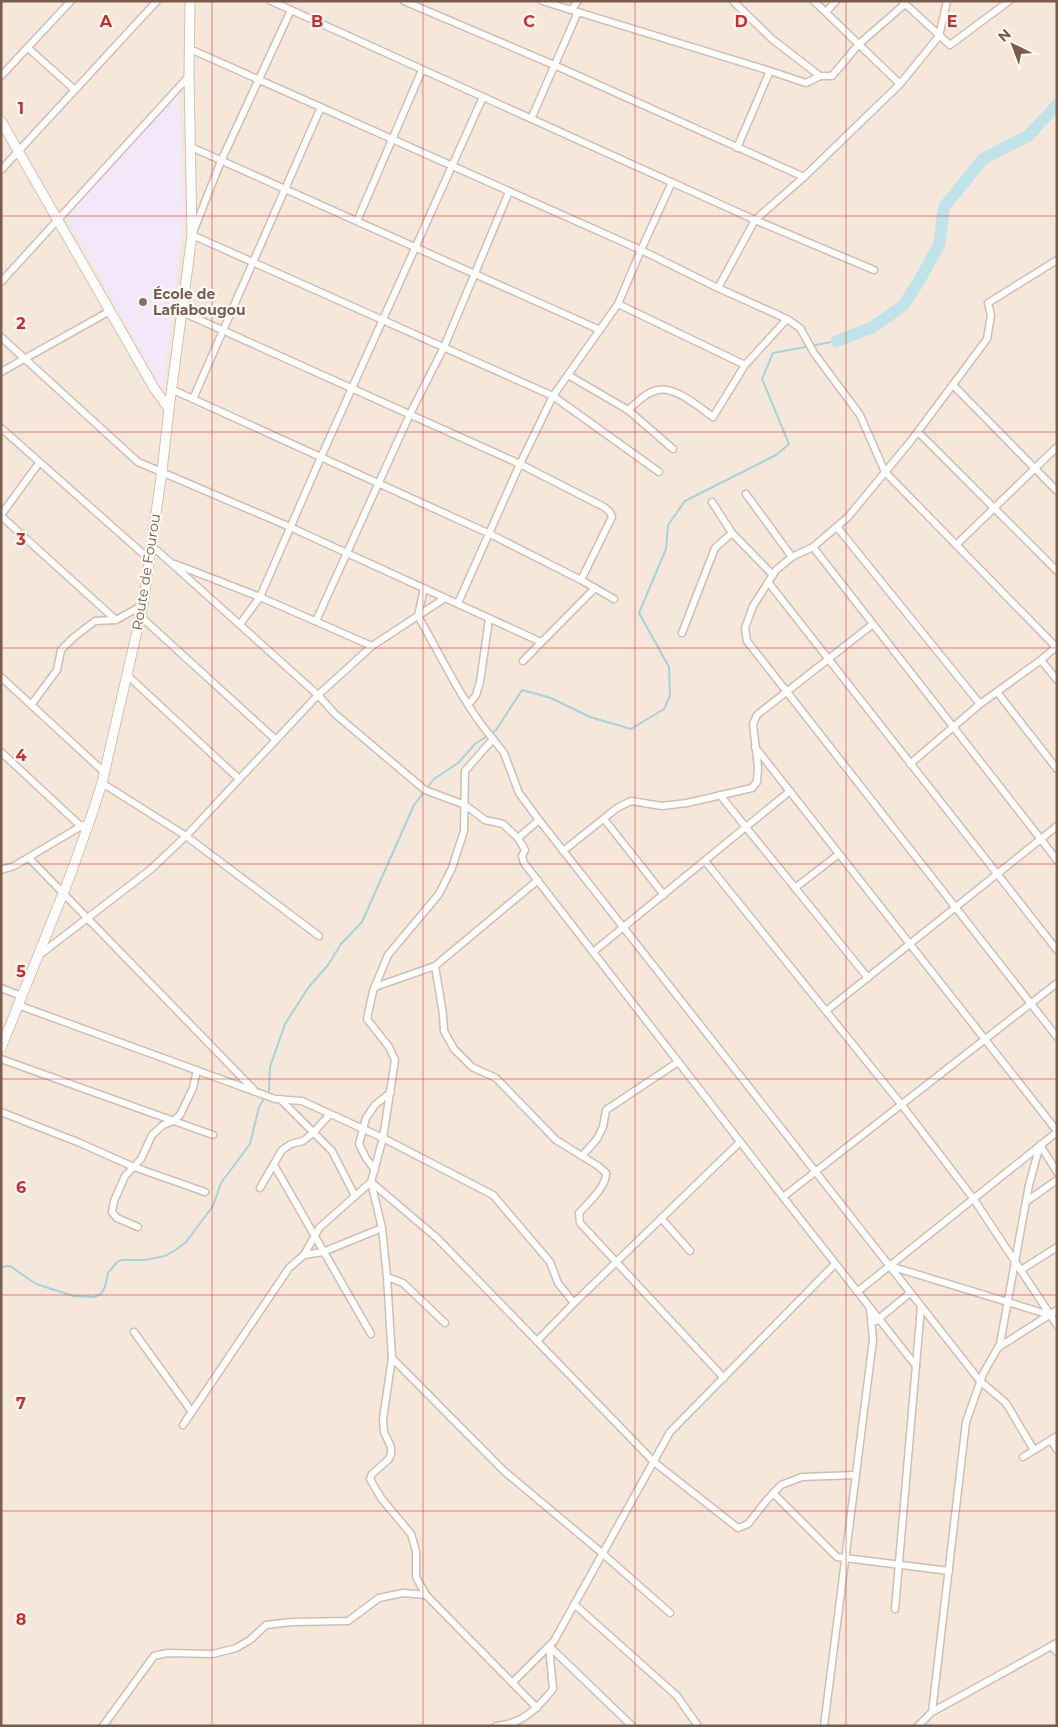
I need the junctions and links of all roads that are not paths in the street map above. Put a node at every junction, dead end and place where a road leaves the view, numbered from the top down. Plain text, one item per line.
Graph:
1 (71, 1) edge
2 (157, 1) edge
3 (190, 1) edge
4 (271, 1) edge
5 (404, 1) edge
6 (542, 1) edge
7 (578, 1) edge
8 (733, 1) edge
9 (814, 1) edge
10 (836, 1) edge
11 (947, 1) edge
12 (1009, 1) edge
13 (903, 3) edge
14 (291, 10) junction
15 (570, 10) junction
16 (578, 12) junction
17 (826, 12) junction
18 (940, 36) junction
19 (859, 44) junction
20 (28, 48) junction
21 (190, 49) junction
22 (554, 65) junction
23 (422, 70) junction
24 (770, 71) junction
25 (1, 76) edge
26 (188, 76) junction
27 (820, 76) junction
28 (258, 78) junction
29 (900, 84) junction
30 (75, 90) junction
31 (483, 97) junction
32 (321, 107) junction
33 (531, 119) junction
34 (1, 120) edge
35 (392, 140) junction
36 (191, 147) junction
37 (737, 148) junction
38 (19, 150) junction
39 (221, 161) junction
40 (452, 166) junction
41 (1, 170) edge
42 (804, 177) junction
43 (672, 182) junction
44 (285, 190) junction
45 (509, 192) junction
46 (755, 220) junction
47 (58, 221) junction
48 (357, 221) junction
49 (192, 235) junction
50 (416, 248) junction
51 (641, 250) junction
52 (1057, 260) edge
53 (254, 261) junction
54 (874, 270) dead end
55 (476, 274) junction
56 (1, 282) edge
57 (718, 288) junction
58 (618, 304) junction
59 (110, 311) junction
60 (182, 312) junction
61 (383, 319) junction
62 (787, 319) junction
63 (224, 330) junction
64 (600, 330) junction
65 (1, 337) edge
66 (444, 347) junction
67 (24, 359) junction
68 (745, 365) junction
69 (1, 372) edge
70 (568, 375) junction
71 (953, 385) junction
72 (171, 389) junction
73 (352, 389) junction
74 (553, 396) junction
75 (194, 399) junction
76 (169, 409) junction
77 (628, 410) junction
78 (410, 414) junction
79 (1, 428) edge
80 (918, 432) junction
81 (1057, 447) edge
82 (673, 449) dead end
83 (321, 457) junction
84 (39, 463) junction
85 (520, 464) junction
86 (1035, 469) junction
87 (162, 471) junction
88 (659, 472) dead end
89 (885, 472) junction
90 (379, 483) junction
91 (1057, 491) edge
92 (746, 494) dead end
93 (712, 502) dead end
94 (994, 508) junction
95 (1, 516) edge
96 (290, 527) junction
97 (837, 527) junction
98 (732, 533) junction
99 (490, 534) junction
100 (151, 544) junction
101 (956, 545) junction
102 (813, 547) junction
103 (348, 553) junction
104 (792, 556) junction
105 (149, 559) junction
106 (171, 562) junction
107 (1057, 571) edge
108 (773, 575) junction
109 (580, 580) junction
110 (768, 582) junction
111 (424, 588) junction
112 (594, 588) junction
113 (260, 597) junction
114 (445, 598) junction
115 (614, 599) dead end
116 (458, 603) junction
117 (143, 604) junction
118 (140, 616) junction
119 (418, 616) junction
120 (489, 618) junction
121 (116, 620) junction
122 (316, 621) junction
123 (240, 624) junction
124 (873, 624) junction
125 (682, 633) dead end
126 (542, 642) junction
127 (372, 646) junction
128 (1056, 647) edge
129 (828, 659) junction
130 (523, 660) dead end
131 (1041, 660) junction
132 (127, 674) junction
133 (1, 677) edge
134 (1057, 680) edge
135 (786, 691) junction
136 (997, 692) junction
137 (318, 695) junction
138 (469, 704) junction
139 (980, 704) junction
140 (31, 705) junction
141 (954, 728) junction
142 (493, 738) junction
143 (276, 740) junction
144 (755, 747) junction
145 (1, 752) edge
146 (910, 764) junction
147 (1057, 768) edge
148 (104, 772) junction
149 (239, 779) junction
150 (102, 783) junction
151 (790, 791) junction
152 (720, 795) junction
153 (465, 805) junction
154 (604, 818) junction
155 (539, 820) junction
156 (1057, 826) edge
157 (84, 828) junction
158 (746, 828) junction
159 (186, 836) junction
160 (518, 838) junction
161 (1040, 839) junction
162 (563, 851) junction
163 (839, 854) junction
164 (29, 858) junction
165 (1057, 860) edge
166 (705, 861) junction
167 (1, 870) edge
168 (997, 874) junction
169 (538, 880) junction
170 (795, 888) junction
171 (63, 893) junction
172 (664, 894) junction
173 (955, 908) junction
174 (87, 918) junction
175 (623, 928) junction
176 (319, 936) dead end
177 (911, 944) junction
178 (1057, 950) edge
179 (593, 952) junction
180 (37, 957) junction
181 (435, 966) junction
182 (868, 978) junction
183 (1057, 983) edge
184 (375, 986) junction
185 (1, 988) edge
186 (20, 1001) junction
187 (1030, 1004) junction
188 (826, 1011) junction
189 (1057, 1037) edge
190 (985, 1039) junction
191 (1, 1048) edge
192 (1, 1059) edge
193 (678, 1062) junction
194 (197, 1070) junction
195 (390, 1092) junction
196 (259, 1093) junction
197 (280, 1099) junction
198 (901, 1104) junction
199 (1, 1112) edge
200 (330, 1114) junction
201 (174, 1121) junction
202 (363, 1129) junction
203 (1057, 1132) edge
204 (314, 1133) junction
205 (213, 1135) dead end
206 (383, 1138) junction
207 (740, 1142) junction
208 (1040, 1145) junction
209 (582, 1156) junction
210 (274, 1165) junction
211 (134, 1167) junction
212 (375, 1170) junction
213 (815, 1172) junction
214 (1057, 1172) edge
215 (1057, 1180) edge
216 (371, 1182) junction
217 (260, 1188) dead end
218 (205, 1192) dead end
219 (355, 1196) junction
220 (783, 1197) junction
221 (974, 1198) junction
222 (1026, 1201) junction
223 (661, 1218) junction
224 (138, 1227) dead end
225 (382, 1228) junction
226 (314, 1237) junction
227 (1057, 1246) edge
228 (690, 1251) dead end
229 (323, 1252) junction
230 (304, 1255) junction
231 (1015, 1262) junction
232 (617, 1263) junction
233 (835, 1264) junction
234 (889, 1266) junction
235 (1021, 1270) junction
236 (387, 1277) junction
237 (857, 1292) junction
238 (910, 1293) junction
239 (1008, 1302) junction
240 (574, 1303) junction
241 (870, 1307) junction
242 (921, 1307) junction
243 (1057, 1310) edge
244 (1050, 1315) junction
245 (879, 1319) junction
246 (445, 1323) dead end
247 (872, 1325) junction
248 (1057, 1325) edge
249 (134, 1332) dead end
250 (371, 1334) dead end
251 (537, 1341) junction
252 (998, 1348) junction
253 (392, 1358) junction
254 (916, 1366) junction
255 (724, 1378) junction
256 (980, 1382) junction
257 (192, 1412) junction
258 (183, 1425) dead end
259 (1054, 1438) edge
260 (1034, 1450) junction
261 (1057, 1450) edge
262 (1023, 1457) dead end
263 (654, 1462) junction
264 (856, 1475) junction
265 (773, 1493) junction
266 (602, 1553) junction
267 (846, 1558) junction
268 (899, 1564) junction
269 (949, 1571) junction
270 (426, 1596) junction
271 (574, 1604) junction
272 (895, 1609) dead end
273 (670, 1613) dead end
274 (1055, 1644) edge
275 (549, 1646) junction
276 (1057, 1652) edge
277 (512, 1683) junction
278 (537, 1708) junction
279 (932, 1712) junction
280 (103, 1726) edge
281 (496, 1726) edge
282 (632, 1726) edge
283 (698, 1726) edge
284 (824, 1726) edge
285 (918, 1726) edge

1 - 20 street
2 - 30 street
3 - 21 main road, Route de Fourou
4 - 14 street
5 - 22 street
6 - 15 street
7 - 15 street
8 - 27 street
9 - 17 street
10 - 17 street
11 - 18 street
12 - 18 street
13 - 18 street
13 - 19 street
14 - 23 street
14 - 28 street
15 - 16 street
16 - 22 street
16 - 24 street
17 - 19 street
18 - 29 street
19 - 27 street
19 - 29 street
20 - 25 street
20 - 30 street
21 - 26 main road, Route de Fourou
21 - 28 street
22 - 33 street
22 - 37 street
23 - 31 street
23 - 35 street
24 - 27 street
24 - 37 street
26 - 36 main road, Route de Fourou
26 - 47 street
28 - 32 street
28 - 39 street
29 - 42 street
30 - 38 street
31 - 33 street
31 - 40 street
32 - 35 street
32 - 44 street
33 - 43 street
34 - 38 main road
35 - 40 street
35 - 48 street
36 - 39 street
36 - 49 main road, Route de Fourou
37 - 42 street
38 - 41 street
38 - 47 main road
39 - 44 street
39 - 49 street
40 - 45 street
40 - 50 street
42 - 46 street
43 - 46 street
43 - 51 street
44 - 48 street
44 - 53 street
45 - 51 street
45 - 55 street
46 - 54 street
46 - 57 street
47 - 56 street
47 - 59 main road
48 - 50 street
49 - 53 street
49 - 60 main road, Route de Fourou
50 - 55 street
50 - 61 street
51 - 57 street
51 - 58 street
52 - 71 street
53 - 61 street
53 - 63 street
55 - 64 street
55 - 66 street
57 - 62 street
58 - 64 street
58 - 68 street
59 - 67 street
59 - 76 main road
60 - 63 street
60 - 72 main road, Route de Fourou
61 - 66 street
61 - 73 street
62 - 68 street
62 - 89 street
63 - 73 street
63 - 75 street
64 - 70 street
65 - 67 street
66 - 74 street
66 - 78 street
67 - 69 street
67 - 87 street
68 - 77 street
70 - 74 street
70 - 77 street
71 - 80 street
71 - 86 street
72 - 75 street
72 - 76 main road, Route de Fourou
73 - 78 street
73 - 83 street
74 - 85 street
74 - 88 street
75 - 83 street
76 - 87 main road, Route de Fourou
77 - 82 street
78 - 85 street
78 - 90 street
79 - 84 street
80 - 89 street
80 - 94 street
81 - 86 street
83 - 90 street
83 - 96 street
84 - 95 street
84 - 105 street
85 - 99 street
85 - 109 street
86 - 91 street
86 - 94 street
87 - 96 street
87 - 100 main road, Route de Fourou
89 - 97 street
89 - 101 street
90 - 99 street
90 - 103 street
92 - 104 street
93 - 98 street
94 - 101 street
94 - 107 street
95 - 121 street
96 - 103 street
96 - 113 street
97 - 102 street
97 - 139 street
98 - 108 street
98 - 125 street
99 - 109 street
99 - 116 street
100 - 105 main road, Route de Fourou
100 - 106 street
101 - 128 street
102 - 104 street
102 - 124 street
103 - 111 street
103 - 122 street
104 - 108 street
105 - 117 main road, Route de Fourou
106 - 113 street
106 - 123 street
108 - 110 street
109 - 112 street
110 - 129 street
110 - 135 street
111 - 114 street
111 - 119 street
112 - 115 street
112 - 126 street
113 - 122 street
113 - 123 street
114 - 116 street
114 - 119 street
116 - 120 street
117 - 118 main road, Route de Fourou
117 - 121 street
118 - 132 main road, Route de Fourou
118 - 143 street
119 - 127 street
119 - 138 street
120 - 126 street
120 - 138 street
121 - 140 street
122 - 127 street
123 - 137 street
124 - 129 street
124 - 141 street
126 - 130 street
127 - 137 street
128 - 131 street
129 - 135 street
129 - 146 street
131 - 134 street
131 - 136 street
132 - 148 main road, Route de Fourou
132 - 149 street
133 - 140 street
135 - 144 street
135 - 173 street
136 - 139 street
136 - 147 street
137 - 143 street
137 - 153 street
138 - 142 street
139 - 141 street
140 - 148 street
141 - 146 street
141 - 161 street
142 - 153 street
142 - 155 street
143 - 149 street
144 - 151 street
144 - 152 street
145 - 157 street
146 - 168 street
148 - 150 main road, Route de Fourou
149 - 159 street
150 - 157 main road, Route de Fourou
150 - 159 street
151 - 158 street
151 - 163 street
152 - 154 street
152 - 158 street
153 - 160 street
153 - 184 street
154 - 162 street
154 - 172 street
155 - 160 street
155 - 162 street
156 - 161 street
157 - 164 street
157 - 171 main road, Route de Fourou
158 - 166 street
158 - 170 street
159 - 174 street
159 - 176 street
160 - 169 street
161 - 165 street
161 - 168 street
162 - 175 street
163 - 170 street
163 - 177 street
164 - 167 street
164 - 171 street
166 - 172 street
166 - 188 street
168 - 173 street
168 - 178 street
169 - 179 street
169 - 181 street
170 - 182 street
171 - 174 street
171 - 180 main road, Route de Fourou
172 - 175 street
173 - 177 street
173 - 187 street
174 - 180 street
174 - 196 street
175 - 179 street
175 - 213 street
177 - 182 street
177 - 190 street
179 - 193 street
180 - 186 main road, Route de Fourou
181 - 184 street
181 - 209 street
182 - 188 street
183 - 187 street
184 - 195 street
185 - 186 street
186 - 191 main road, Route de Fourou
186 - 194 street
187 - 189 street
187 - 190 street
188 - 198 street
190 - 198 street
190 - 203 street
192 - 201 street
193 - 207 street
193 - 209 street
194 - 196 street
194 - 201 street
195 - 202 street
195 - 206 street
196 - 197 street
197 - 200 street
197 - 204 street
198 - 213 street
198 - 221 street
199 - 211 street
200 - 202 street
200 - 204 street
201 - 205 street
201 - 211 street
202 - 206 street
202 - 212 street
203 - 208 street
204 - 210 street
204 - 219 street
206 - 212 street
206 - 240 street
207 - 220 street
207 - 223 street
208 - 214 street
208 - 221 street
208 - 222 street
209 - 232 street
210 - 217 street
210 - 226 street
211 - 218 street
211 - 224 street
212 - 216 street
213 - 220 street
213 - 234 street
215 - 222 street
216 - 219 street
216 - 225 street
216 - 251 street
219 - 226 street
220 - 233 street
221 - 231 street
221 - 234 street
222 - 231 street
223 - 228 street
223 - 232 street
225 - 229 street
225 - 236 street
226 - 229 street
226 - 230 street
227 - 235 street
229 - 230 street
229 - 250 street
230 - 257 street
231 - 235 street
231 - 239 street
232 - 240 street
232 - 255 street
233 - 237 street
233 - 255 street
234 - 237 street
234 - 238 street
234 - 239 street
235 - 244 street
236 - 246 street
236 - 253 street
237 - 241 street
238 - 242 street
238 - 245 street
239 - 244 street
239 - 252 street
240 - 251 street
241 - 245 street
241 - 247 street
242 - 254 street
242 - 256 street
243 - 244 street
244 - 248 street
244 - 252 street
245 - 247 street
245 - 254 street
247 - 264 street
249 - 257 street
251 - 263 street
252 - 256 street
253 - 266 street
253 - 270 street
254 - 268 street
255 - 263 street
256 - 260 street
256 - 269 street
257 - 258 street
259 - 260 street
259 - 261 street
260 - 262 street
263 - 265 street
263 - 266 street
264 - 265 street
264 - 267 street
265 - 267 street
266 - 271 street
266 - 273 street
267 - 268 street
267 - 284 street
268 - 269 street
268 - 272 street
269 - 279 street
270 - 277 street
270 - 280 street
271 - 275 street
271 - 283 street
274 - 276 street
274 - 279 street
275 - 277 street
275 - 278 street
275 - 282 street
277 - 278 street
278 - 281 street
279 - 285 street

